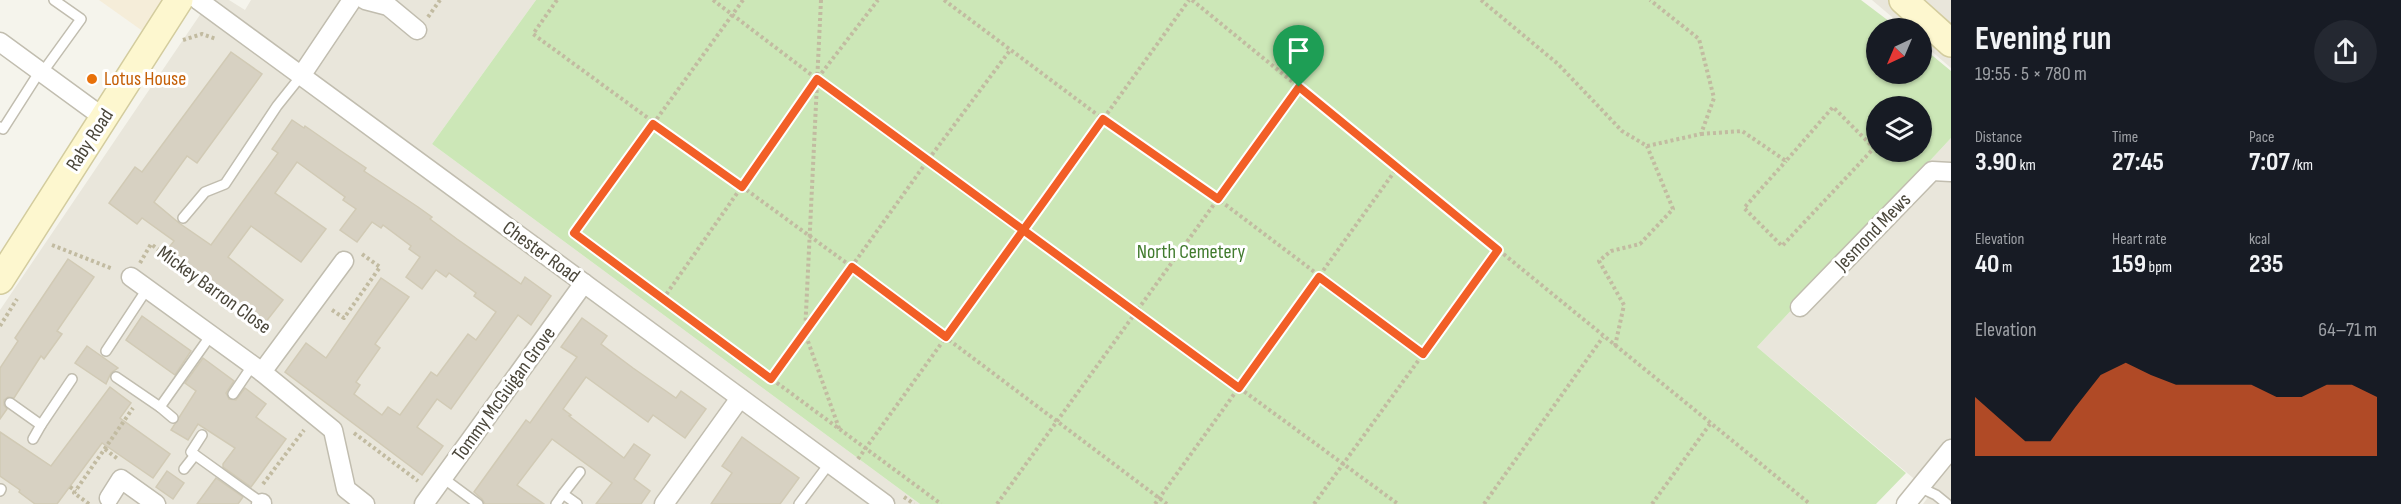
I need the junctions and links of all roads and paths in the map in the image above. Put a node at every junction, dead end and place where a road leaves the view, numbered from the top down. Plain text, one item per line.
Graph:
1 (54, 0) edge
2 (179, 0) edge
3 (198, 0) edge
4 (352, 0) edge
5 (365, 0) edge
6 (557, 0) edge
7 (713, 0) edge
8 (743, 0) edge
9 (821, 0) edge
10 (878, 0) edge
11 (944, 0) edge
12 (1191, 0) edge
13 (1481, 0) edge
14 (1650, 0) edge
15 (1904, 0) edge
16 (732, 15) junction
17 (417, 30) dead end
18 (0, 42) edge
19 (180, 42) dead end
20 (225, 42) dead end
21 (1951, 43) edge
22 (1011, 49) junction
23 (41, 72) junction
24 (301, 76) junction
25 (817, 79) junction
26 (1299, 87) junction
27 (104, 118) junction
28 (1103, 119) junction
29 (653, 124) junction
30 (0, 127) edge
31 (1701, 134) junction
32 (1647, 146) junction
33 (928, 160) junction
34 (1786, 161) junction
35 (1397, 168) junction
36 (1951, 172) edge
37 (742, 187) junction
38 (1218, 199) junction
39 (183, 218) dead end
40 (1023, 230) junction
41 (58, 235) dead end
42 (810, 236) junction
43 (52, 245) junction
44 (1498, 250) junction
45 (46, 254) dead end
46 (348, 254) joint
47 (852, 267) junction
48 (1319, 277) junction
49 (131, 278) junction
50 (584, 283) junction
51 (12, 285) edge
52 (147, 289) junction
53 (663, 299) junction
54 (1800, 307) dead end
55 (1136, 312) junction
56 (326, 313) dead end
57 (0, 326) edge
58 (806, 333) junction
59 (211, 335) junction
60 (946, 337) junction
61 (1603, 337) junction
62 (272, 338) dead end
63 (1615, 346) junction
64 (106, 351) dead end
65 (1423, 354) junction
66 (257, 369) junction
67 (116, 377) dead end
68 (72, 379) dead end
69 (771, 379) junction
70 (1239, 388) junction
71 (233, 394) dead end
72 (741, 398) junction
73 (10, 403) dead end
74 (160, 407) junction
75 (134, 408) dead end
76 (173, 418) dead end
77 (1057, 420) junction
78 (1710, 424) junction
79 (41, 425) junction
80 (306, 427) dead end
81 (348, 429) dead end
82 (840, 431) junction
83 (202, 435) dead end
84 (33, 439) dead end
85 (865, 449) junction
86 (1951, 449) edge
87 (195, 455) junction
88 (858, 459) dead end
89 (829, 464) junction
90 (1343, 464) junction
91 (184, 469) dead end
92 (580, 472) dead end
93 (443, 478) junction
94 (422, 484) dead end
95 (70, 487) dead end
96 (1919, 487) junction
97 (76, 491) junction
98 (563, 494) junction
99 (109, 498) dead end
100 (262, 498) edge
101 (1159, 498) junction
102 (89, 504) edge
103 (156, 504) edge
104 (365, 504) edge
105 (424, 504) edge
106 (478, 504) edge
107 (556, 504) edge
108 (577, 504) edge
109 (664, 504) edge
110 (799, 504) edge
111 (885, 504) edge
112 (941, 504) edge
113 (997, 504) edge
114 (1155, 504) edge
115 (1167, 504) edge
116 (1314, 504) edge
117 (1398, 504) edge
118 (1484, 504) edge
119 (1652, 504) edge
120 (1810, 504) edge
121 (1906, 504) edge
122 (1947, 504) edge

1 - 23 lane
2 - 27 street, Raby Road
3 - 24 street, Chester Road
4 - 24 street
5 - 17 street
6 - 29 path
7 - 16 path
8 - 16 path
9 - 25 path
10 - 25 path
11 - 22 path
12 - 26 path
12 - 28 path
13 - 32 path
14 - 31 path
15 - 21 street
16 - 25 path
16 - 29 path
18 - 23 street
19 - 20 path
22 - 28 path
22 - 33 path
23 - 27 street
23 - 30 lane
24 - 39 lane
24 - 50 street, Chester Road
25 - 33 path
25 - 37 path
25 - 42 path
26 - 35 path
26 - 38 path
27 - 51 street, Raby Road
28 - 38 path
28 - 40 path
29 - 37 path
29 - 53 path
31 - 32 path
31 - 34 path
32 - 63 path
33 - 40 path
33 - 47 path
34 - 34 path
35 - 44 path
35 - 48 path
36 - 54 street, Jesmond Mews
37 - 42 path
37 - 53 path
38 - 48 path
38 - 55 path
40 - 55 path
40 - 60 path
41 - 43 path
42 - 47 path
42 - 58 path
43 - 45 path
43 - 49 path
44 - 61 path
44 - 65 path
46 - 56 path
46 - 66 street
47 - 58 path
47 - 60 path
48 - 65 path
48 - 70 path
49 - 52 street, Mickey Barron Close
49 - 62 path, Mickey Barron Close
50 - 72 street, Chester Road
50 - 93 street, Tommy McGuigan Grove
51 - 57 path
52 - 59 street, Mickey Barron Close
52 - 64 lane
53 - 69 path
55 - 70 path
55 - 77 path
58 - 69 path
58 - 82 path
59 - 66 street, Mickey Barron Close
59 - 74 lane
60 - 77 path
60 - 85 path
61 - 63 path
61 - 118 path
63 - 78 path
65 - 90 path
66 - 71 lane
66 - 104 street, Mickey Barron Close
67 - 74 lane
68 - 79 lane
69 - 82 path
70 - 90 path
70 - 101 path
72 - 89 street, Chester Road
72 - 109 street
73 - 79 lane
74 - 76 lane
75 - 97 path
77 - 101 path
77 - 113 path
78 - 119 path
78 - 120 path
79 - 84 lane
80 - 100 path
81 - 94 path
82 - 85 path
83 - 87 lane
85 - 88 path
85 - 112 path
86 - 96 street
87 - 91 lane
87 - 100 lane
89 - 110 lane
89 - 111 street, Chester Road
90 - 116 path
90 - 117 path
92 - 98 lane
93 - 105 street, Tommy McGuigan Grove
93 - 106 lane
95 - 97 path
96 - 121 street
96 - 122 lane
97 - 102 path
98 - 107 lane
98 - 108 lane
99 - 103 street
101 - 114 path
101 - 115 path

